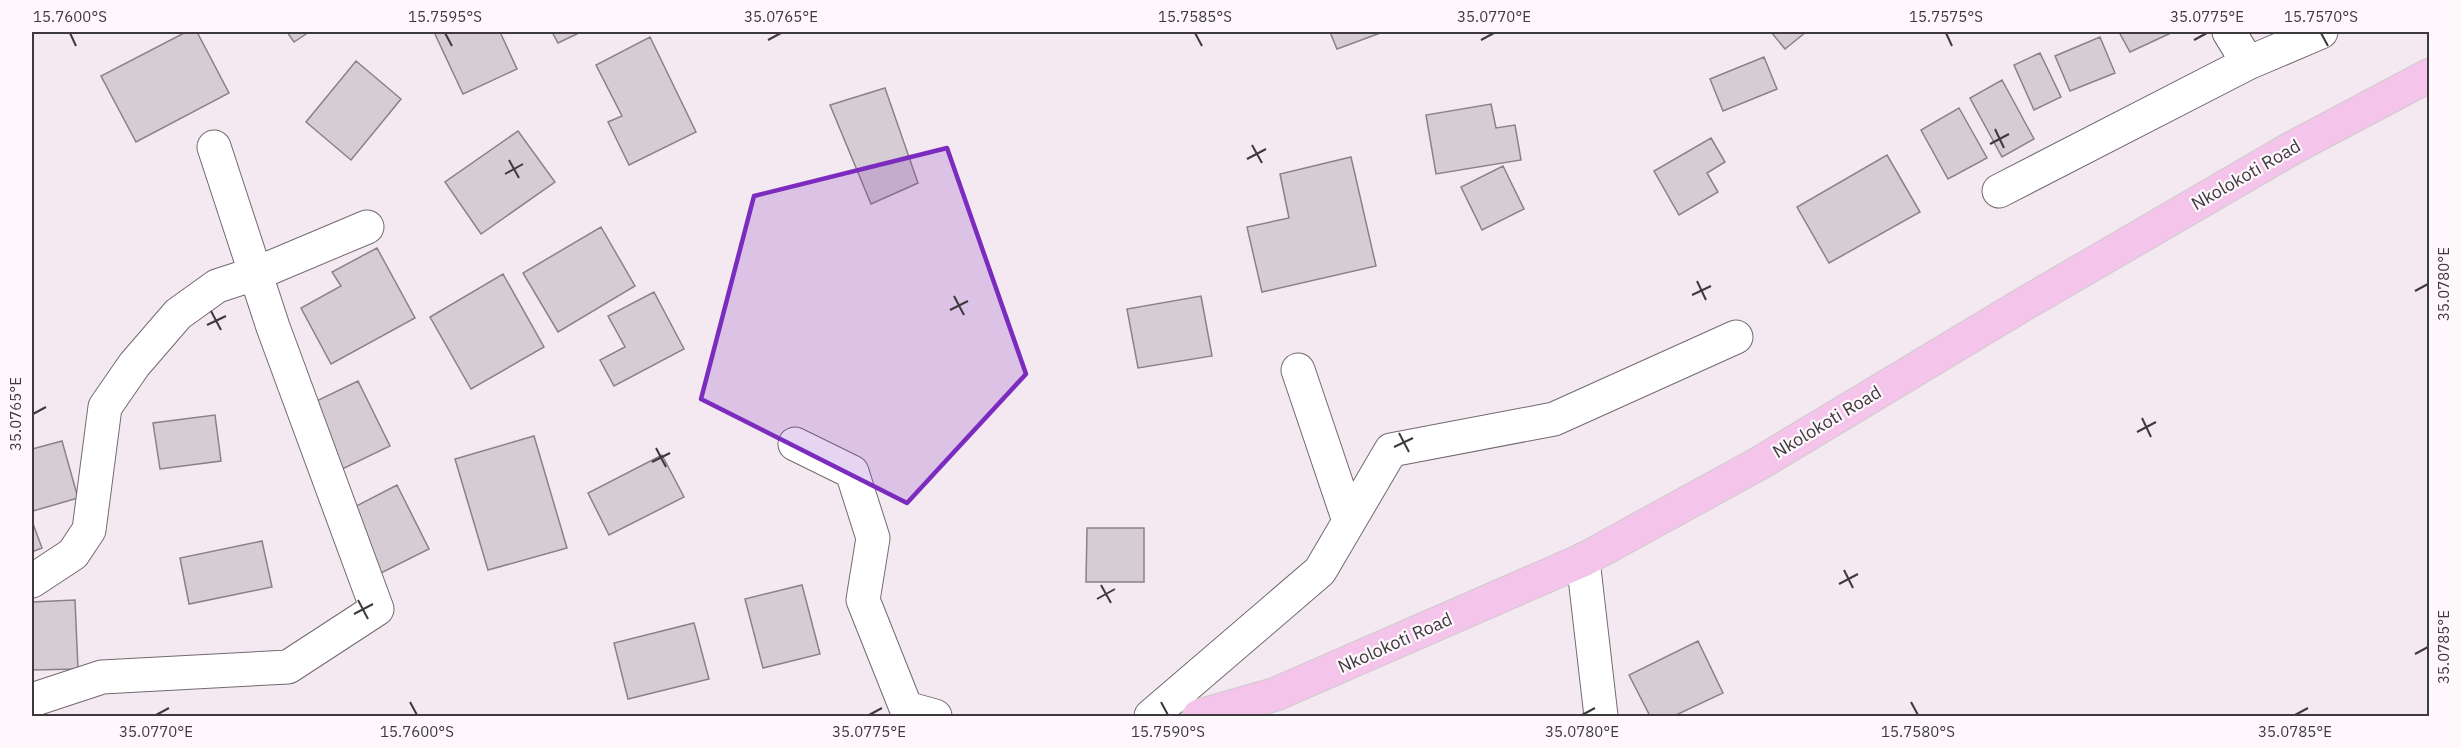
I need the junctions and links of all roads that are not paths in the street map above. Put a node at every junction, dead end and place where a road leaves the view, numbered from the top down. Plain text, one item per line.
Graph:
1 (2229, 32) edge
2 (2321, 32) edge
3 (2248, 63) junction
4 (2430, 75) edge
5 (214, 147) dead end
6 (1999, 191) dead end
7 (367, 227) dead end
8 (255, 274) junction
9 (1736, 337) dead end
10 (1298, 370) dead end
11 (795, 444) dead end
12 (1349, 521) junction
13 (1583, 560) junction
14 (32, 581) edge
15 (32, 700) edge
16 (934, 717) edge
17 (1151, 717) edge
18 (1199, 717) edge
19 (1601, 717) edge

1 - 3 street
2 - 3 street
3 - 6 street
4 - 13 main road, Nkolokoti Road
5 - 8 street
7 - 8 street
8 - 14 street
8 - 15 street
9 - 12 street
10 - 12 street
11 - 16 street
12 - 17 street
13 - 18 main road, Nkolokoti Road
13 - 19 street

